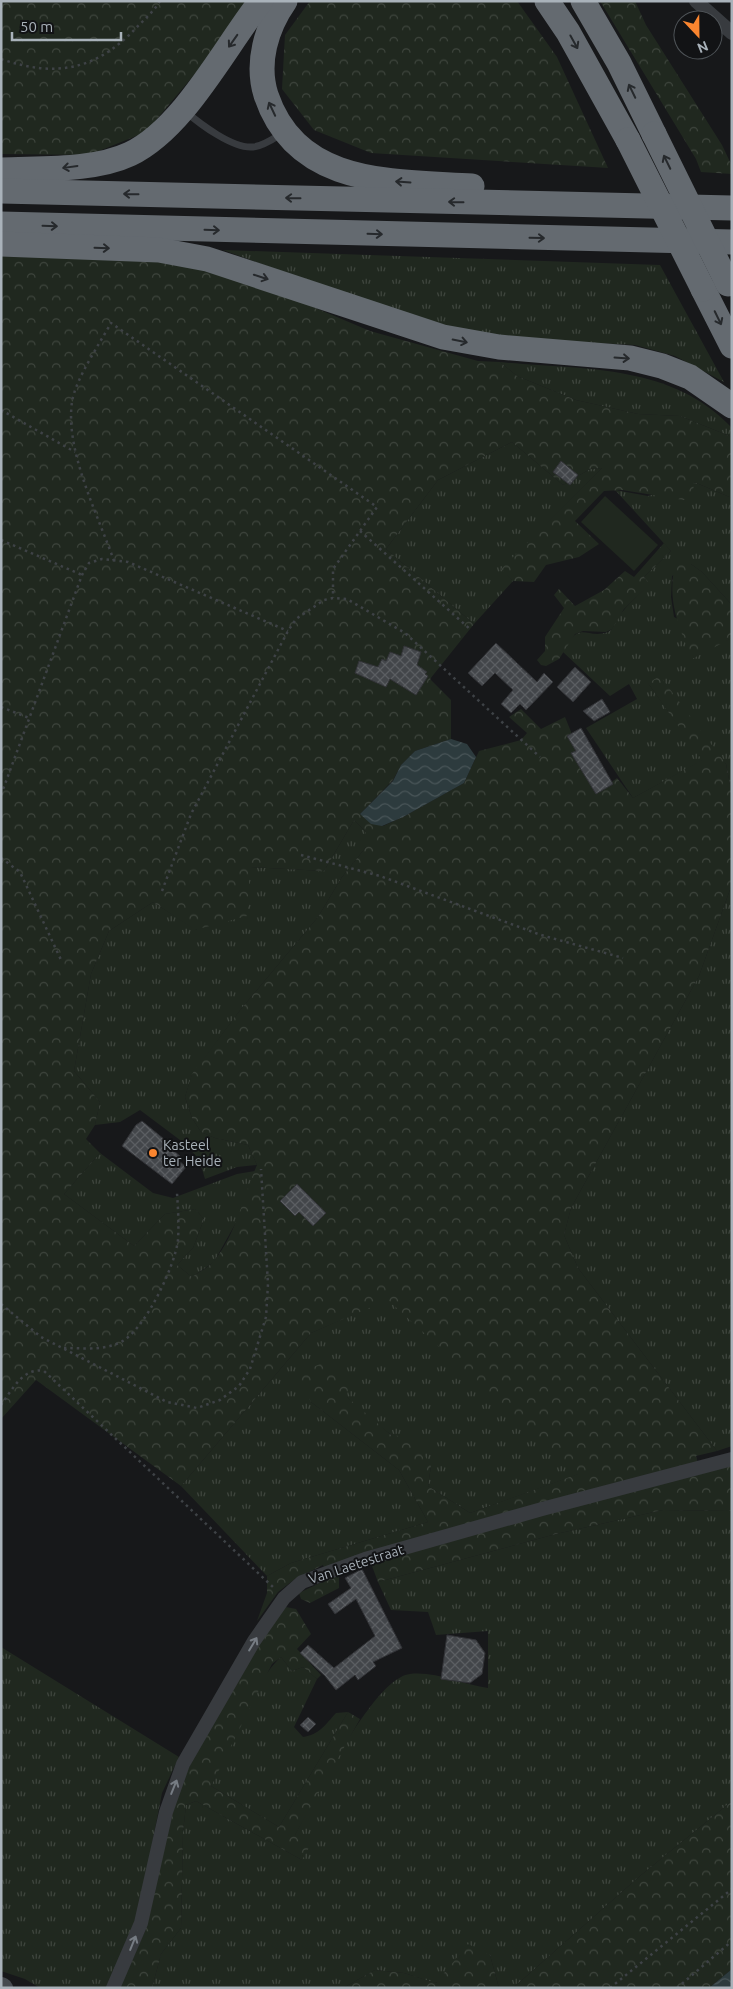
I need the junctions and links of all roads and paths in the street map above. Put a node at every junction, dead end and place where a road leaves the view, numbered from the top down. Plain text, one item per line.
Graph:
1 (160, 1) edge
2 (261, 1) edge
3 (285, 1) edge
4 (547, 1) edge
5 (583, 1) edge
6 (696, 1) edge
7 (732, 33) edge
8 (1, 59) edge
9 (183, 110) junction
10 (284, 132) junction
11 (1, 170) edge
12 (1, 191) edge
13 (732, 192) edge
14 (732, 208) edge
15 (1, 224) edge
16 (732, 242) edge
17 (1, 244) edge
18 (730, 288) edge
19 (732, 346) edge
20 (732, 406) edge
21 (1, 410) edge
22 (75, 452) junction
23 (360, 531) junction
24 (1, 540) edge
25 (114, 560) junction
26 (82, 575) junction
27 (334, 598) junction
28 (471, 630) dead end
29 (288, 631) junction
30 (1, 707) edge
31 (29, 718) junction
32 (540, 757) dead end
33 (1, 795) edge
34 (301, 855) dead end
35 (1, 858) edge
36 (162, 891) dead end
37 (623, 958) dead end
38 (62, 962) dead end
39 (261, 1169) dead end
40 (177, 1193) dead end
41 (1, 1304) edge
42 (62, 1348) junction
43 (1, 1405) edge
44 (732, 1459) edge
45 (284, 1598) junction
46 (732, 1889) edge
47 (732, 1941) edge
48 (113, 1988) edge
49 (610, 1988) edge
50 (676, 1988) edge

1 - 8 path
2 -> 9 highway
10 -> 3 highway
4 -> 19 highway, bridge
18 -> 5 highway, bridge
6 - 7 street
9 - 10 lane
9 -> 11 highway
13 -> 10 highway
14 -> 12 highway
15 -> 16 highway
17 -> 20 highway
21 - 22 path
22 - 23 path
22 - 25 path
23 - 27 path
23 - 28 path
24 - 26 path
25 - 26 path
25 - 29 path
26 - 31 path
27 - 29 path
27 - 32 path
29 - 36 path
30 - 31 path
31 - 33 path
34 - 37 path
35 - 38 path
39 - 42 path
40 - 42 path
41 - 42 path
43 - 45 path
44 - 45 street, Van Laetestraat
48 -> 45 street, Van Laetestraat
46 - 49 path
47 - 50 path

